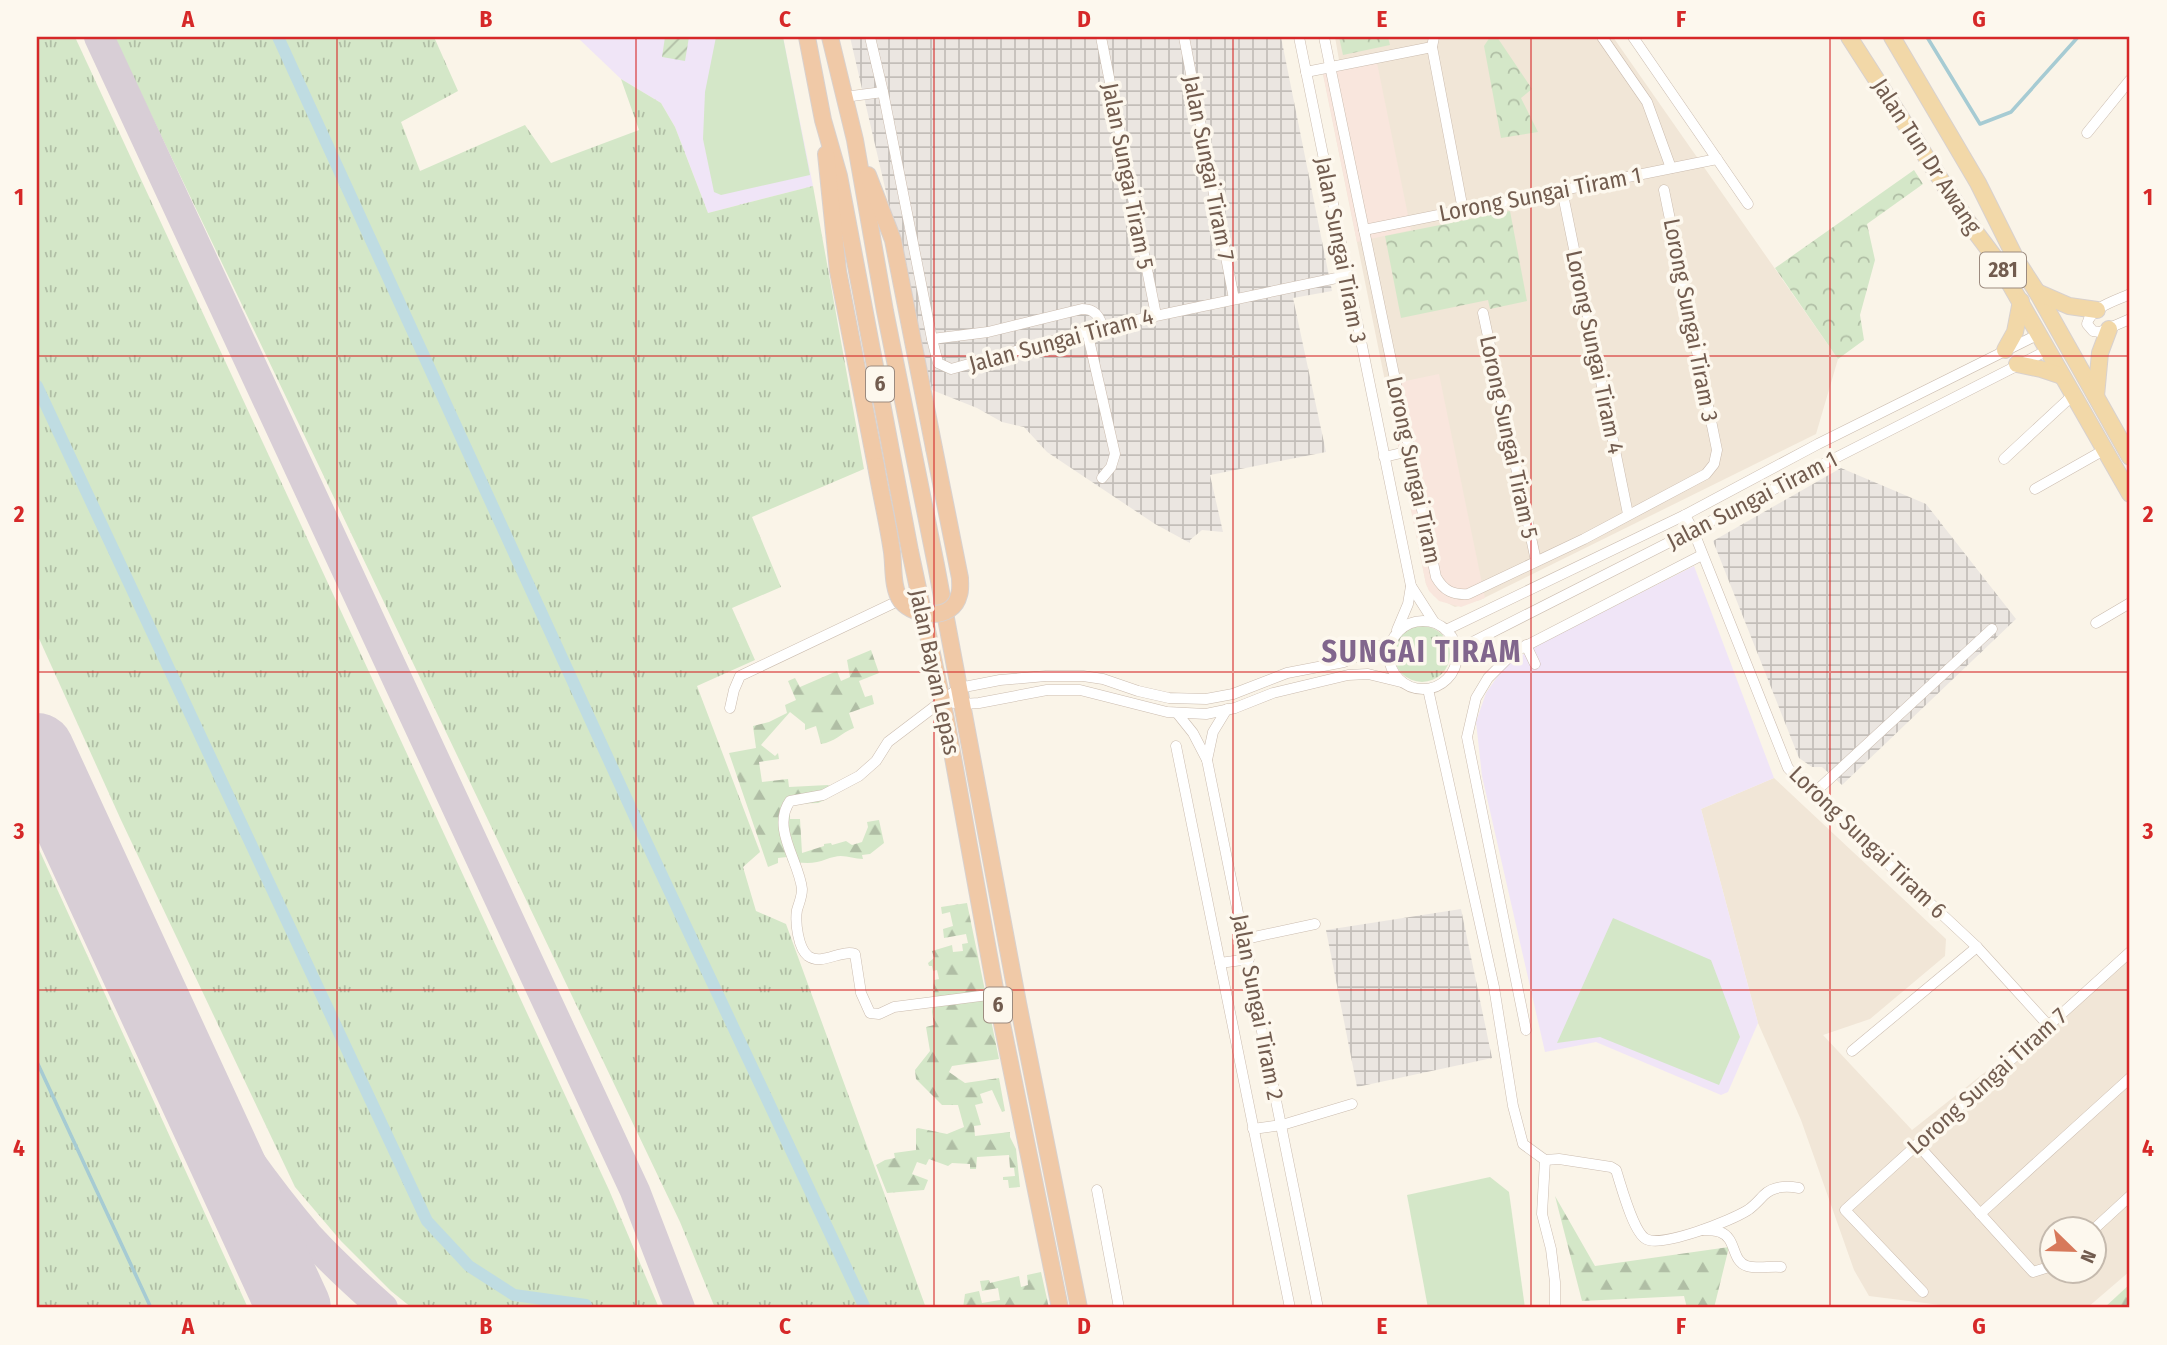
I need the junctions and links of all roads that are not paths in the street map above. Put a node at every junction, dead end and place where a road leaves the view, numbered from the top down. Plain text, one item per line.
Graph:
1 (807, 37) edge
2 (830, 37) edge
3 (870, 37) edge
4 (1101, 37) edge
5 (1184, 37) edge
6 (1299, 37) edge
7 (1324, 37) edge
8 (1601, 37) edge
9 (1633, 37) edge
10 (1849, 37) edge
11 (1863, 37) edge
12 (1892, 37) edge
13 (1433, 42) edge
14 (1862, 55) junction
15 (1330, 67) junction
16 (1306, 72) junction
17 (2130, 80) edge
18 (883, 92) junction
19 (844, 97) junction
20 (823, 120) junction
21 (2087, 133) dead end
22 (855, 140) junction
23 (1717, 159) junction
24 (1671, 168) junction
25 (1562, 190) junction
26 (1664, 190) dead end
27 (1748, 204) dead end
28 (1463, 210) junction
29 (1364, 230) junction
30 (1346, 276) junction
31 (2037, 292) junction
32 (2130, 294) edge
33 (1234, 299) junction
34 (2021, 301) junction
35 (2097, 310) junction
36 (1483, 313) dead end
37 (1156, 315) junction
38 (2130, 319) edge
39 (1103, 327) junction
40 (2109, 329) junction
41 (1087, 331) junction
42 (2039, 334) junction
43 (932, 339) junction
44 (2005, 350) junction
45 (2048, 350) junction
46 (2017, 364) junction
47 (2062, 376) junction
48 (2073, 395) junction
49 (2096, 396) junction
50 (1410, 450) junction
51 (1717, 450) joint
52 (2104, 450) junction
53 (1384, 457) junction
54 (2130, 457) edge
55 (2004, 459) dead end
56 (1102, 478) dead end
57 (2035, 489) dead end
58 (2130, 494) edge
59 (1628, 514) junction
60 (1685, 515) junction
61 (1693, 530) junction
62 (1702, 555) junction
63 (1536, 561) junction
64 (1411, 586) junction
65 (919, 591) junction
66 (2130, 603) edge
67 (1434, 622) junction
68 (2096, 622) dead end
69 (1992, 629) dead end
70 (1446, 630) junction
71 (1393, 637) junction
72 (1526, 645) junction
73 (1457, 650) junction
74 (1535, 664) dead end
75 (1401, 682) junction
76 (1428, 689) junction
77 (960, 696) junction
78 (942, 701) junction
79 (730, 708) dead end
80 (1227, 709) junction
81 (1177, 713) junction
82 (1176, 746) dead end
83 (1207, 760) junction
84 (1814, 794) junction
85 (1315, 924) dead end
86 (1245, 939) junction
87 (1977, 947) junction
88 (2130, 952) edge
89 (1249, 959) junction
90 (1220, 963) junction
91 (996, 995) junction
92 (2048, 1025) junction
93 (1526, 1030) dead end
94 (1853, 1051) dead end
95 (2130, 1078) edge
96 (1352, 1104) dead end
97 (1282, 1125) junction
98 (1253, 1129) junction
99 (1917, 1144) junction
100 (1545, 1160) junction
101 (1800, 1188) dead end
102 (1097, 1190) dead end
103 (2130, 1196) edge
104 (1980, 1214) junction
105 (2108, 1216) edge
106 (1702, 1229) junction
107 (1781, 1267) dead end
108 (2038, 1270) edge
109 (1923, 1292) dead end
110 (1060, 1308) edge
111 (1079, 1308) edge
112 (1119, 1308) edge
113 (1290, 1308) edge
114 (1318, 1308) edge
115 (1555, 1308) edge

1 - 20 highway, Jalan Bayan Lepas / 6
2 - 19 highway, Jalan Bayan Lepas / 6
3 - 18 street, Jalan Sungai Tiram 4
4 - 37 street, Jalan Sungai Tiram 5
5 - 33 street, Jalan Sungai Tiram 7
6 - 16 street, Jalan Sungai Tiram 3
7 - 15 street, Lorong Sungai Tiram
8 - 24 street
9 - 23 street
10 - 14 main road, Jalan Tun Dr Awang / 281
11 - 14 main road
12 - 31 main road, Jalan Tun Dr Awang / 281
13 - 15 street
13 - 28 street
14 - 34 main road, Jalan Tun Dr Awang / 281
15 - 16 street
15 - 29 street, Lorong Sungai Tiram
16 - 30 street, Jalan Sungai Tiram 3
17 - 21 street
18 - 19 street
18 - 43 street, Jalan Sungai Tiram 4
19 - 22 highway, Jalan Bayan Lepas / 6
20 - 22 highway, bridge
20 - 65 highway, Jalan Bayan Lepas / 6
22 - 77 highway, Jalan Bayan Lepas / 6
23 - 24 street, Lorong Sungai Tiram 1
23 - 27 street
24 - 25 street, Lorong Sungai Tiram 1
25 - 28 street, Lorong Sungai Tiram 1
25 - 59 street, Lorong Sungai Tiram 4
26 - 51 street, Lorong Sungai Tiram 3
28 - 29 street, Lorong Sungai Tiram 1
29 - 50 street, Lorong Sungai Tiram
30 - 33 street, Jalan Sungai Tiram 4
30 - 53 street, Jalan Sungai Tiram 3
31 - 35 main road
31 - 49 main road, Jalan Tun Dr Awang / 281
32 - 35 street
33 - 37 street, Jalan Sungai Tiram 4
34 - 42 main road, Jalan Tun Dr Awang / 281
34 - 44 main road
35 - 40 street
36 - 63 street, Lorong Sungai Tiram 5
37 - 39 street, Jalan Sungai Tiram 4
38 - 40 street
39 - 41 street, Jalan Sungai Tiram 4
39 - 43 street
40 - 49 main road
41 - 43 street, Jalan Sungai Tiram 4
41 - 56 street
42 - 44 street, Jalan Sungai Tiram 1
42 - 45 main road, Jalan Tun Dr Awang / 281
44 - 60 street, Jalan Sungai Tiram 1
45 - 46 street, Jalan Sungai Tiram 1
45 - 47 main road, Jalan Tun Dr Awang / 281
46 - 47 main road
46 - 61 street, Jalan Sungai Tiram 1
47 - 48 main road, Jalan Tun Dr Awang / 281
48 - 52 main road, Jalan Tun Dr Awang / 281
48 - 55 street
49 - 54 main road, Jalan Tun Dr Awang / 281
50 - 53 street
50 - 63 street, Lorong Sungai Tiram
51 - 59 street, Lorong Sungai Tiram
52 - 57 street
52 - 58 main road, Jalan Tun Dr Awang / 281
53 - 64 street, Jalan Sungai Tiram 3
59 - 63 street, Lorong Sungai Tiram
60 - 61 street, Lorong Sungai Tiram 6
60 - 70 street, Jalan Sungai Tiram 1
61 - 62 street, Lorong Sungai Tiram 6
61 - 73 street, Jalan Sungai Tiram 1
62 - 72 street
62 - 84 street, Lorong Sungai Tiram 6
64 - 67 street, Jalan Sungai Tiram 3
64 - 71 street, Jalan Sungai Tiram 3
65 - 78 highway, Jalan Bayan Lepas / 6
65 - 79 street
66 - 68 street
67 - 70 street
67 - 71 street
69 - 84 street
70 - 73 street
71 - 75 street
71 - 77 street
72 - 74 street
72 - 93 street
73 - 76 street
75 - 76 street
75 - 80 street
76 - 100 street
77 - 78 street
77 - 78 street
77 - 81 street
77 - 111 highway, Jalan Bayan Lepas / 6
78 - 91 highway, Jalan Bayan Lepas / 6
78 - 91 street
80 - 81 street
80 - 83 street, Jalan Sungai Tiram 2
81 - 83 street
82 - 90 street
83 - 86 street, Jalan Sungai Tiram 2
84 - 87 street, Lorong Sungai Tiram 6
85 - 86 street
86 - 89 street, Jalan Sungai Tiram 2
87 - 92 street, Lorong Sungai Tiram 6
87 - 94 street
88 - 92 street, Lorong Sungai Tiram 7
89 - 90 street
89 - 97 street, Jalan Sungai Tiram 2
90 - 98 street
91 - 110 highway, Jalan Bayan Lepas / 6
92 - 99 street, Lorong Sungai Tiram 7
95 - 104 street
96 - 97 street
97 - 98 street
97 - 114 street, Jalan Sungai Tiram 2
98 - 113 street
99 - 104 street
99 - 109 street, Lorong Sungai Tiram 7
100 - 106 street
100 - 115 street
101 - 106 street
102 - 112 street
103 - 105 street
104 - 108 street
106 - 107 street

